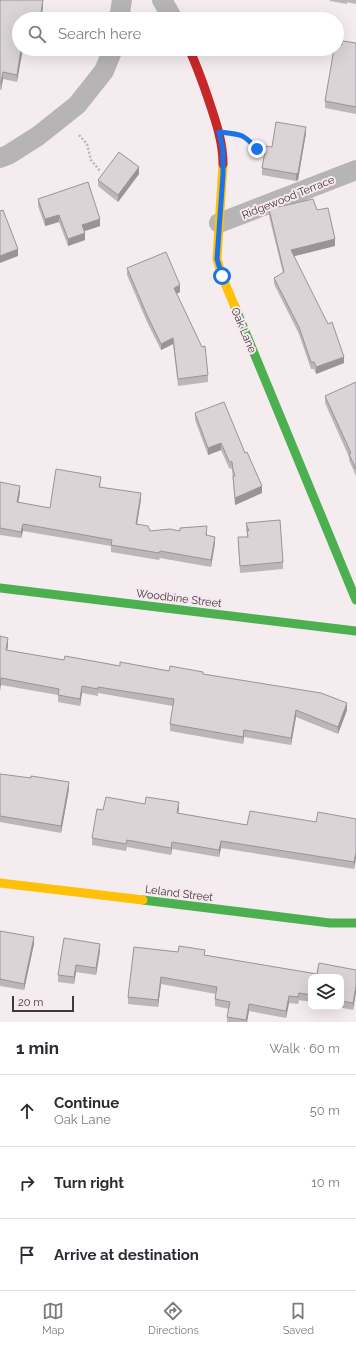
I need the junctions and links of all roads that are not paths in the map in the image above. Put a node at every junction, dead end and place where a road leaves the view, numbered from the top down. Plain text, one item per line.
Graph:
1 (122, 0) edge
2 (162, 0) edge
3 (120, 12) edge
4 (169, 12) edge
5 (110, 56) edge
6 (192, 56) edge
7 (0, 158) edge
8 (356, 170) edge
9 (219, 224) junction
10 (0, 588) edge
11 (356, 600) edge
12 (356, 631) edge
13 (0, 883) edge
14 (356, 923) edge

1 - 3 street
2 - 4 street
5 - 7 street
6 - 9 street, Oak Lane
8 - 9 street, Ridgewood Terrace
9 - 11 street, Oak Lane
10 - 12 street, Woodbine Street
13 - 14 street, Leland Street

